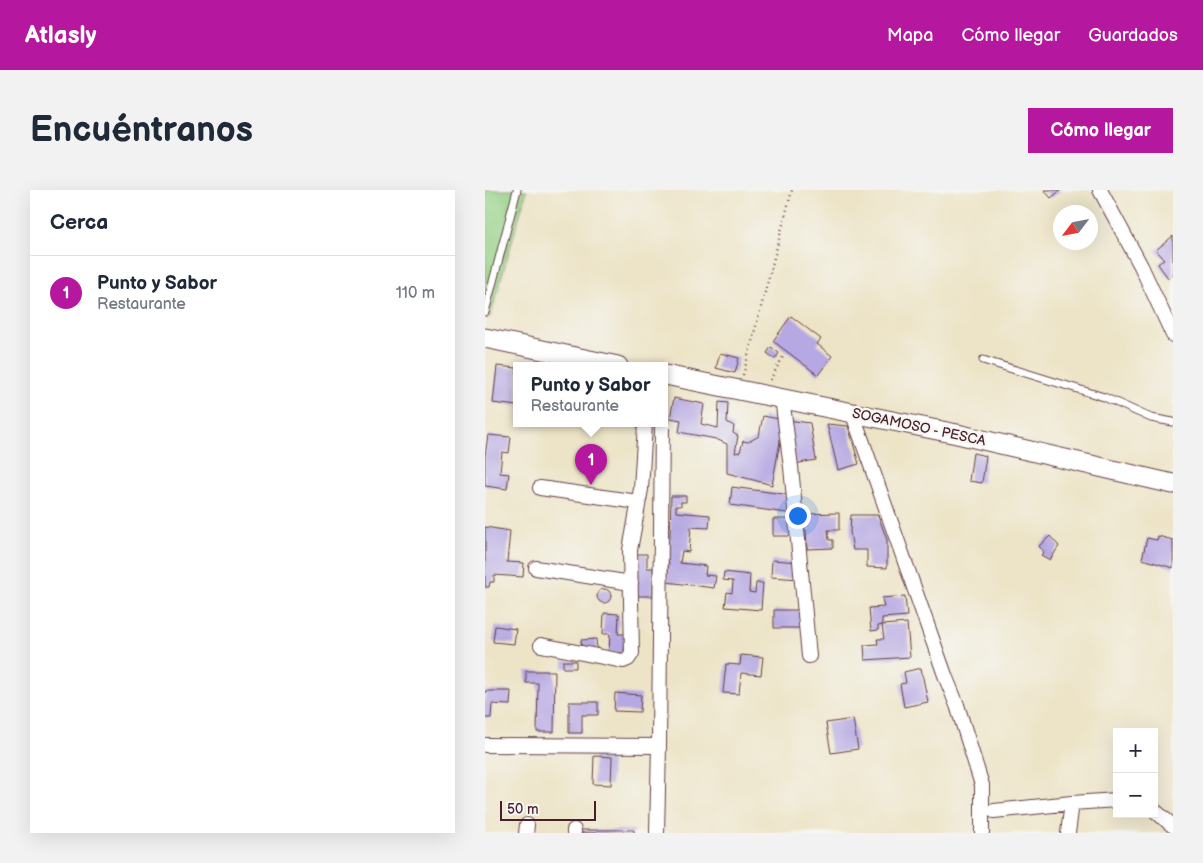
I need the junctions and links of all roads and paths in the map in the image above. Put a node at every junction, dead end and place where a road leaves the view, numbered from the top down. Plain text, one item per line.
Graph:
1 (517, 190) edge
2 (793, 190) edge
3 (1101, 190) edge
4 (485, 312) edge
5 (1173, 335) edge
6 (485, 338) edge
7 (785, 356) dead end
8 (983, 360) dead end
9 (599, 362) edge
10 (744, 372) dead end
11 (668, 376) edge
12 (774, 397) junction
13 (852, 412) junction
14 (1173, 422) edge
15 (645, 427) edge
16 (661, 427) edge
17 (1173, 484) edge
18 (541, 488) dead end
19 (639, 502) junction
20 (536, 568) dead end
21 (631, 584) junction
22 (541, 645) dead end
23 (809, 656) dead end
24 (485, 745) edge
25 (659, 746) junction
26 (1113, 800) edge
27 (1072, 803) junction
28 (994, 811) dead end
29 (1158, 813) edge
30 (1173, 826) edge
31 (657, 833) edge
32 (982, 833) edge
33 (1068, 833) edge

1 - 4 lane
2 - 10 path
3 - 5 street
6 - 9 main road
7 - 12 path
8 - 14 lane
11 - 12 main road, SOGAMOSO - PESCA
12 - 13 main road, SOGAMOSO - PESCA
12 - 23 street
13 - 17 main road, SOGAMOSO - PESCA
13 - 32 street
15 - 19 street
16 - 25 street
18 - 19 street
19 - 21 street
20 - 21 street
21 - 22 street
24 - 25 street
25 - 31 street
26 - 27 street
27 - 28 street
27 - 33 street
29 - 30 street

